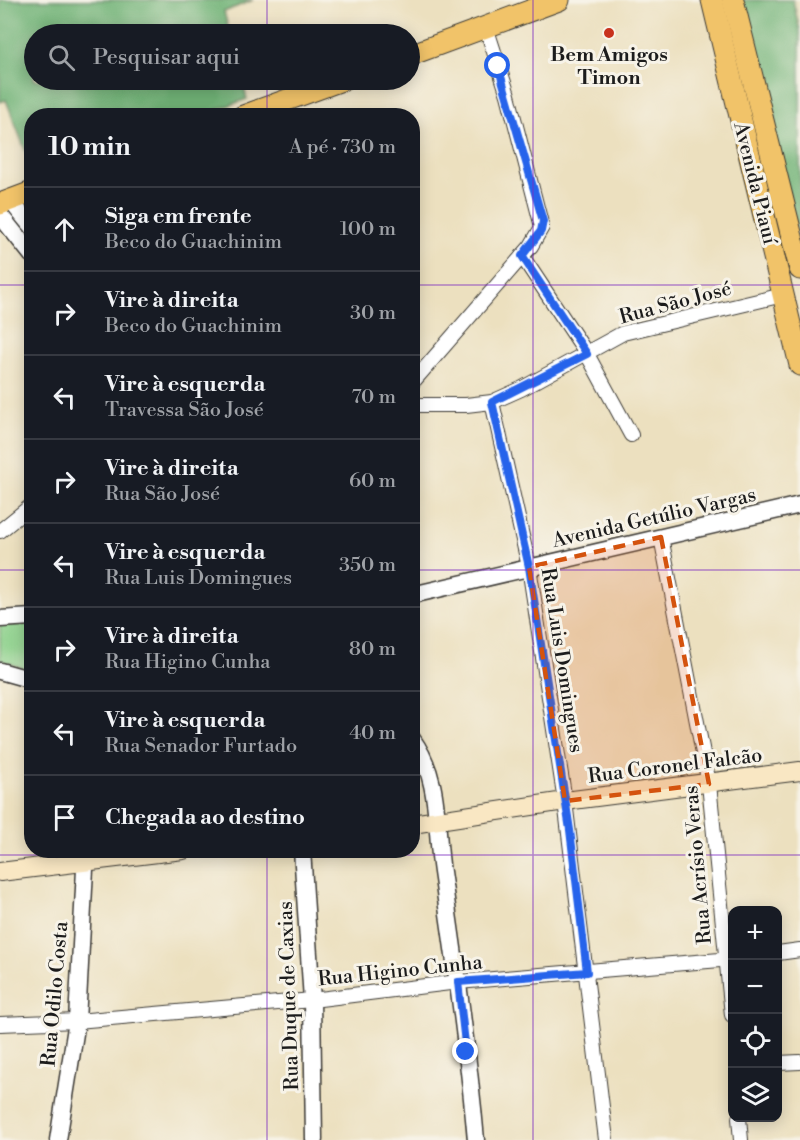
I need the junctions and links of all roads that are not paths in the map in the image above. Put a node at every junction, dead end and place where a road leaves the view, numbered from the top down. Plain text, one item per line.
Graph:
1 (559, 0) edge
2 (712, 0) edge
3 (734, 0) edge
4 (486, 27) junction
5 (420, 51) edge
6 (314, 90) edge
7 (265, 108) edge
8 (24, 196) edge
9 (3, 206) edge
10 (24, 221) edge
11 (24, 241) edge
12 (522, 256) junction
13 (800, 269) edge
14 (783, 295) junction
15 (587, 354) junction
16 (800, 365) edge
17 (420, 374) edge
18 (492, 402) junction
19 (420, 405) edge
20 (631, 435) dead end
21 (800, 505) edge
22 (24, 512) edge
23 (0, 531) edge
24 (661, 537) junction
25 (529, 567) junction
26 (420, 593) edge
27 (24, 618) edge
28 (0, 619) edge
29 (4, 671) edge
30 (24, 677) edge
31 (420, 751) edge
32 (800, 771) edge
33 (709, 784) junction
34 (565, 801) junction
35 (437, 822) junction
36 (420, 823) edge
37 (80, 858) edge
38 (86, 858) edge
39 (303, 858) edge
40 (0, 872) edge
41 (728, 950) edge
42 (800, 950) edge
43 (782, 952) edge
44 (728, 959) edge
45 (729, 960) edge
46 (587, 972) junction
47 (458, 982) junction
48 (312, 1000) junction
49 (732, 1014) edge
50 (77, 1021) junction
51 (0, 1024) edge
52 (800, 1062) edge
53 (782, 1063) edge
54 (739, 1122) edge
55 (58, 1140) edge
56 (314, 1140) edge
57 (476, 1140) edge
58 (606, 1140) edge
59 (741, 1140) edge

1 - 4 main road
2 - 14 main road, Avenida Piauí
3 - 13 main road, Avenida Piauí
4 - 5 main road
4 - 12 street
6 - 7 main road
8 - 9 main road
9 - 10 street
9 - 11 street
12 - 15 street
12 - 17 street
14 - 15 street, Rua São José
14 - 16 main road, Avenida Piauí
15 - 18 street, Rua São José
15 - 20 street
18 - 19 street, Rua São José
18 - 25 street, Rua Luis Domingues
21 - 24 street, Avenida Getúlio Vargas
22 - 23 street
24 - 25 street, Avenida Getúlio Vargas
24 - 33 street, Rua Acrísio Veras
25 - 26 street, Avenida Getúlio Vargas
25 - 34 street, Rua Luis Domingues
27 - 28 street
29 - 30 street
31 - 35 street
32 - 33 main road, Rua Coronel Falcão
33 - 34 main road, Rua Coronel Falcão
33 - 41 street, Rua Acrísio Veras
34 - 35 main road, Rua Coronel Falcão
34 - 46 street, Rua Luis Domingues
35 - 36 main road, Rua Coronel Falcão
35 - 47 street
37 - 40 main road
38 - 50 street, Rua Odilo Costa
39 - 48 street, Rua Duque de Caxias
42 - 43 street
44 - 46 street, Rua Higino Cunha
45 - 49 street, Rua Acrísio Veras
46 - 47 street, Rua Higino Cunha
46 - 58 street, Rua Luis Domingues
47 - 48 street, Rua Higino Cunha
47 - 57 street
48 - 50 street, Rua Higino Cunha
48 - 56 street, Rua Duque de Caxias
50 - 51 street, Rua Higino Cunha
50 - 55 street, Rua Odilo Costa
52 - 53 street
54 - 59 street

